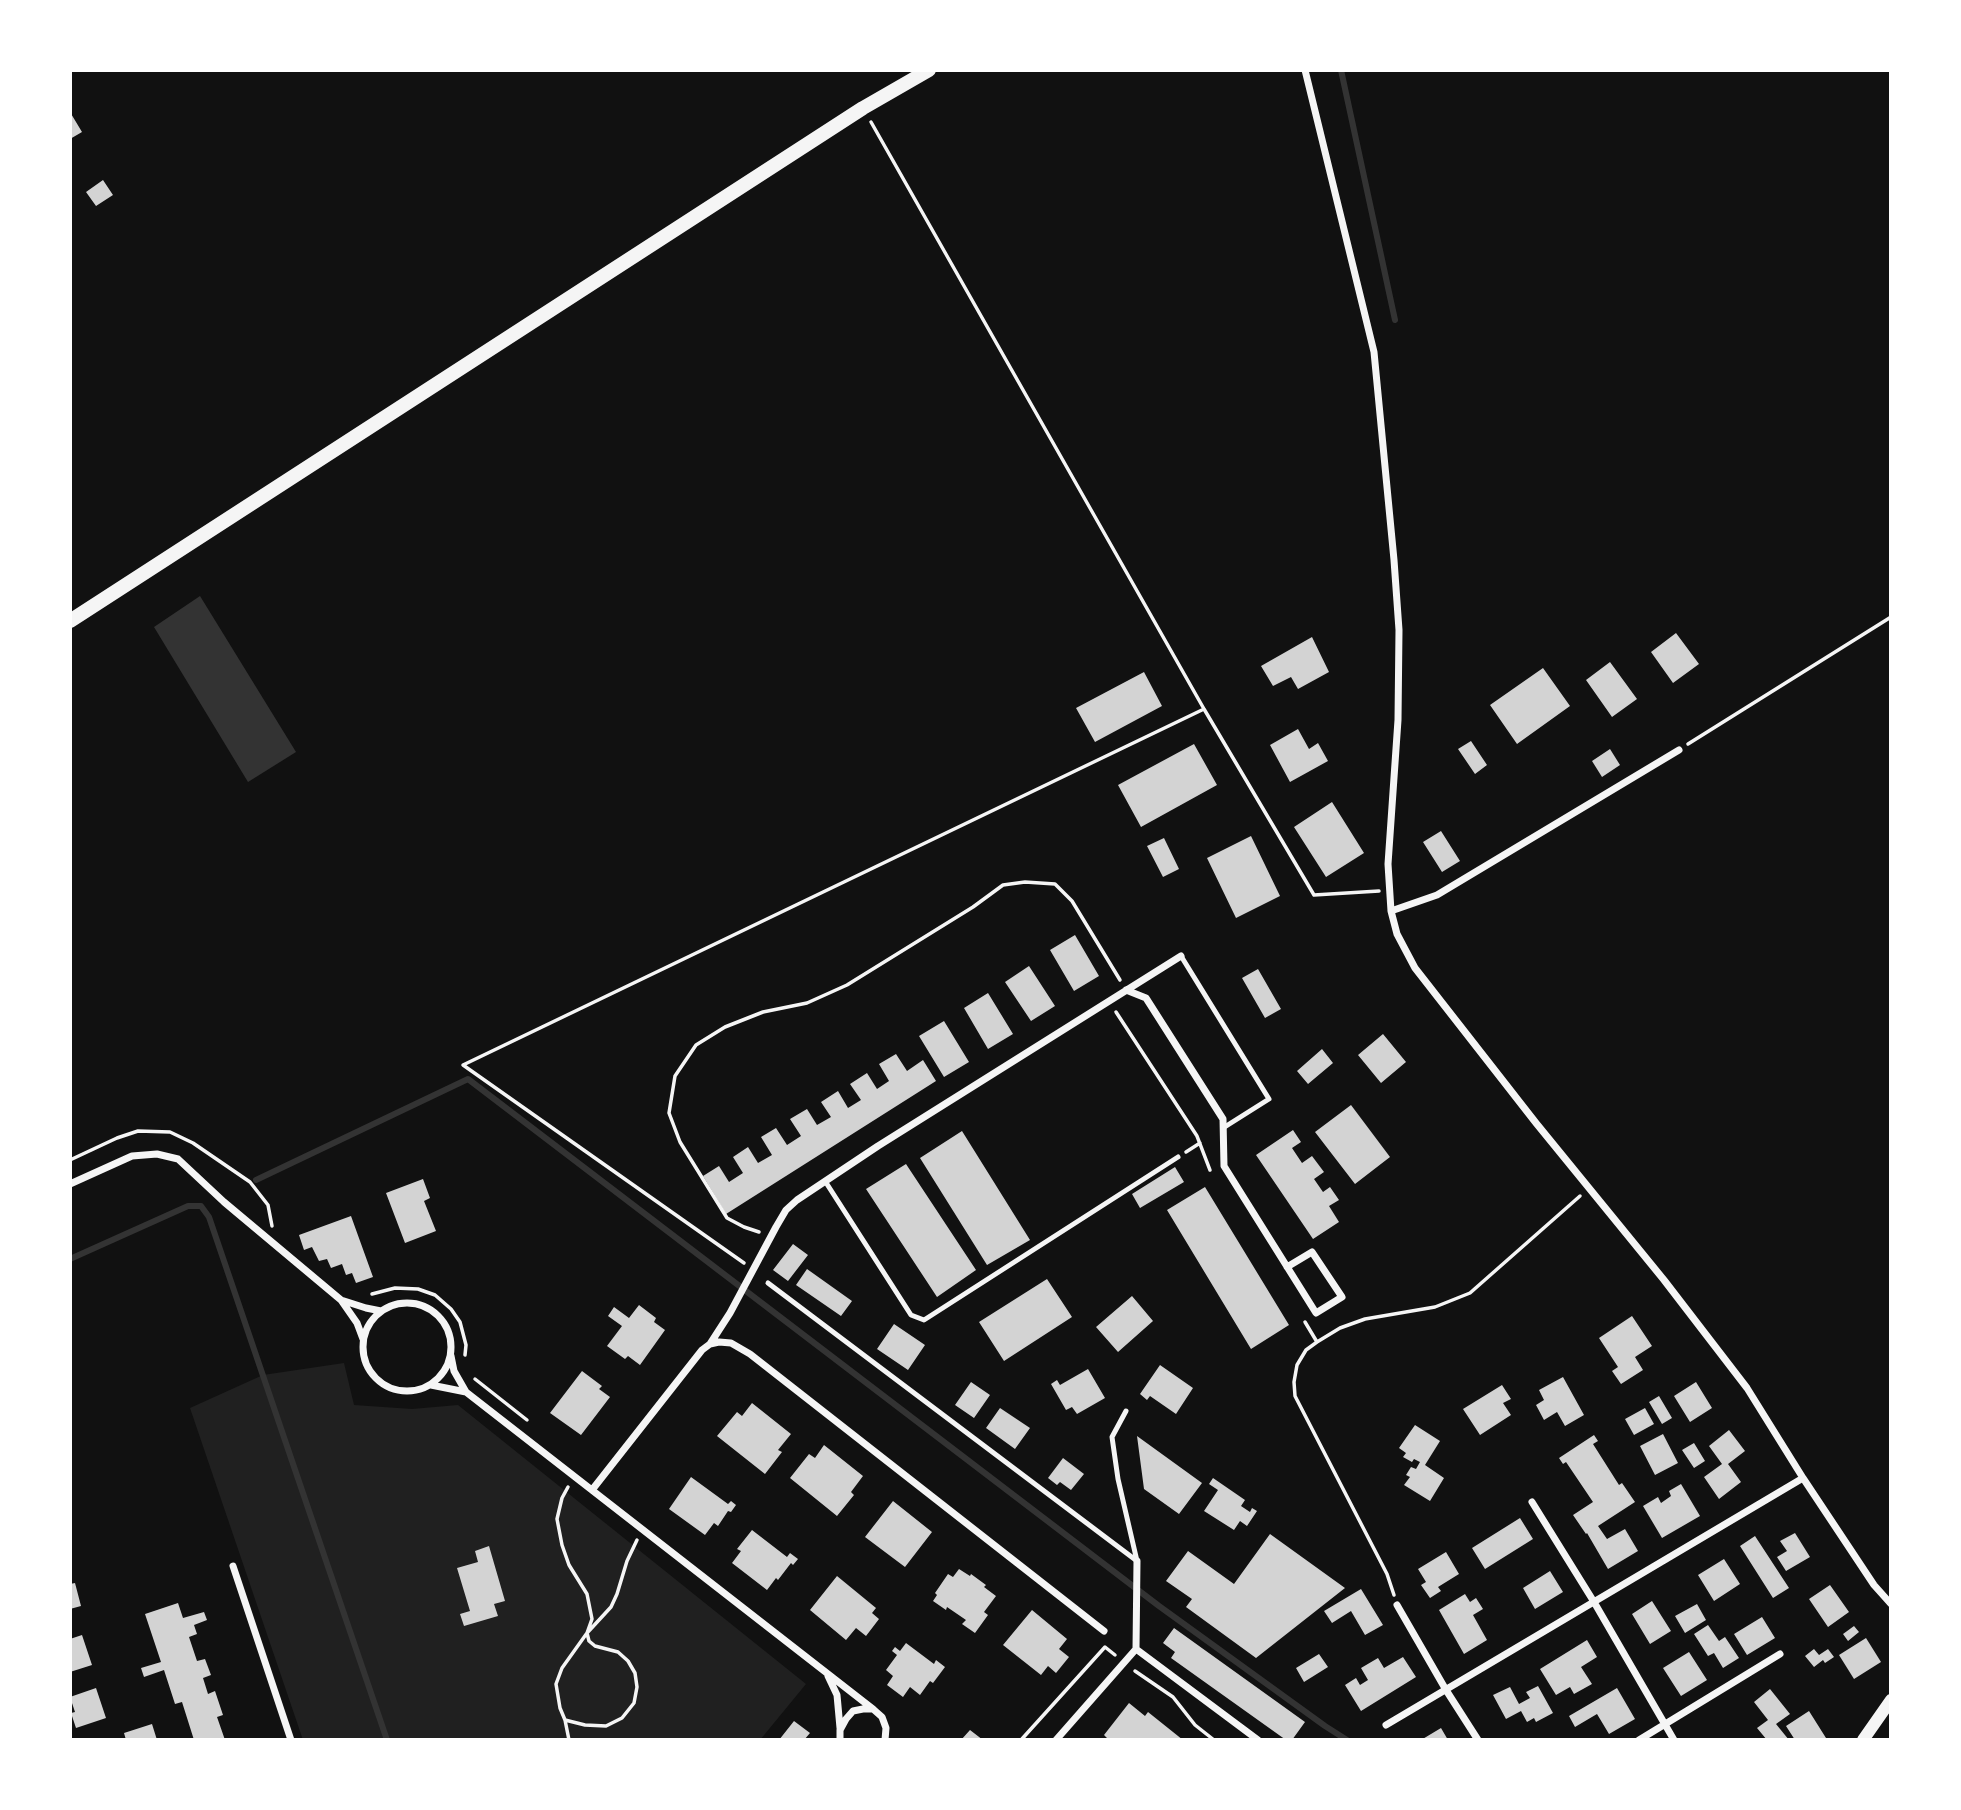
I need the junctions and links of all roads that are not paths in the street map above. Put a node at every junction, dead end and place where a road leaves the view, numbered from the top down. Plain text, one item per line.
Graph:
1 (1305, 70) edge
2 (926, 71) edge
3 (70, 621) edge
4 (1679, 750) road end
5 (1391, 911) junction
6 (1181, 956) joint
7 (1126, 990) junction
8 (1223, 1129) junction
9 (1178, 1157) dead end
10 (825, 1181) junction
11 (70, 1184) edge
12 (1287, 1267) junction
13 (768, 1283) dead end
14 (341, 1300) junction
15 (381, 1311) junction
16 (363, 1339) junction
17 (710, 1344) junction
18 (451, 1356) junction
19 (431, 1385) junction
20 (466, 1392) junction
21 (1126, 1410) dead end
22 (1803, 1478) junction
23 (592, 1490) junction
24 (1532, 1502) dead end
25 (1137, 1561) junction
26 (233, 1566) dead end
27 (1594, 1602) junction
28 (1891, 1604) edge
29 (1397, 1605) road end
30 (1104, 1631) dead end
31 (1136, 1649) junction
32 (1780, 1654) dead end
33 (823, 1670) junction
34 (1446, 1690) junction
35 (1891, 1700) edge
36 (873, 1709) junction
37 (1386, 1725) dead end
38 (1664, 1725) junction
39 (840, 1730) junction
40 (291, 1740) edge
41 (840, 1740) edge
42 (885, 1740) edge
43 (1056, 1740) edge
44 (1258, 1740) edge
45 (1478, 1740) edge
46 (1639, 1740) edge
47 (1674, 1740) edge
48 (1863, 1740) edge

1 - 5 street
2 - 3 main road
4 - 5 street
5 - 22 street
6 - 7 street
6 - 8 lane
7 - 8 street
7 - 10 street
8 - 12 street
9 - 10 lane
10 - 17 street
11 - 14 street
12 - 12 street
13 - 25 lane
14 - 15 street
14 - 16 street
15 - 16 street
15 - 18 street
16 - 19 street
17 - 23 street
17 - 30 street
18 - 19 street
18 - 20 street
19 - 20 street
20 - 23 street
21 - 25 lane
22 - 27 street
22 - 28 street
23 - 33 street
24 - 27 street
25 - 31 street
26 - 40 street
27 - 34 street
27 - 38 street
29 - 34 street
31 - 43 street
31 - 44 street
32 - 38 street
33 - 36 street
33 - 39 street
34 - 37 street
34 - 45 street
35 - 48 street
36 - 39 street
36 - 42 street
38 - 46 street
38 - 47 street
39 - 41 street

